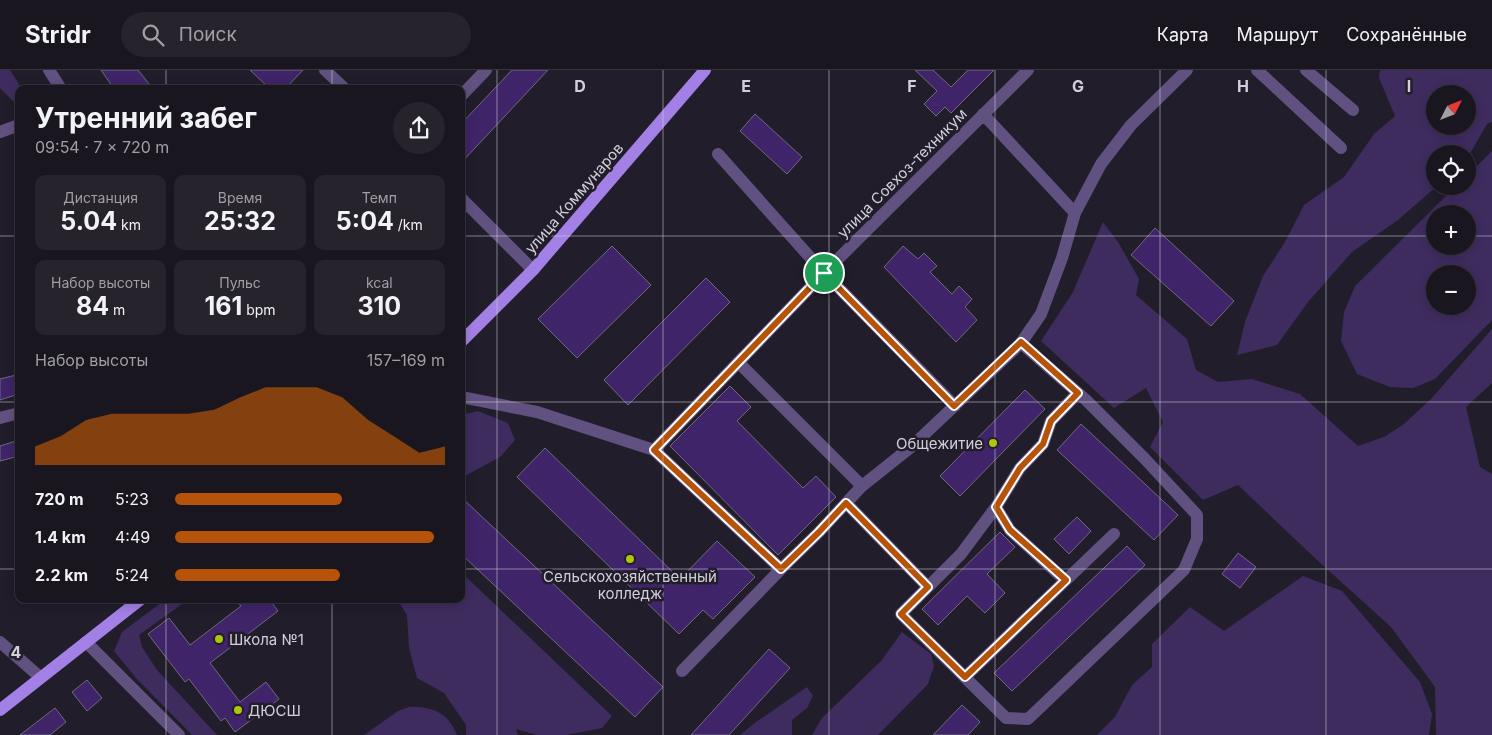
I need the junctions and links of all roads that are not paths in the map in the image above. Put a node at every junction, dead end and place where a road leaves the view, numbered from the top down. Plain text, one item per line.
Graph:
1 (49, 70) edge
2 (324, 70) edge
3 (486, 70) edge
4 (705, 70) edge
5 (1028, 70) edge
6 (1187, 70) edge
7 (1257, 70) edge
8 (1306, 70) edge
9 (58, 85) edge
10 (341, 85) edge
11 (465, 92) edge
12 (1352, 110) dead end
13 (983, 114) junction
14 (15, 126) edge
15 (0, 132) edge
16 (1341, 148) dead end
17 (718, 154) dead end
18 (465, 202) edge
19 (1075, 213) junction
20 (534, 270) junction
21 (824, 273) junction
22 (465, 338) edge
23 (1021, 342) junction
24 (738, 362) junction
25 (1078, 393) junction
26 (465, 398) edge
27 (954, 406) junction
28 (15, 414) edge
29 (0, 418) edge
30 (654, 450) junction
31 (862, 486) junction
32 (846, 503) junction
33 (996, 507) junction
34 (1114, 534) dead end
35 (781, 569) junction
36 (1066, 580) junction
37 (928, 587) junction
38 (136, 603) edge
39 (0, 642) edge
40 (86, 642) junction
41 (682, 672) dead end
42 (40, 677) junction
43 (965, 677) junction
44 (0, 710) edge
45 (179, 735) edge

1 - 9 street
2 - 10 street
3 - 11 street
4 - 20 main road, улица Коммунаров
5 - 13 street, улица Совхоз-техникум
6 - 19 street
7 - 16 street
8 - 12 street
13 - 19 street
13 - 21 street, улица Совхоз-техникум
14 - 15 street
17 - 21 street
18 - 20 street
19 - 23 street
20 - 22 main road, улица Коммунаров
21 - 24 street, улица Совхоз-техникум
21 - 27 street
23 - 25 street
23 - 27 street
24 - 30 street, улица Совхоз-техникум
24 - 31 street
25 - 33 street
25 - 43 street
26 - 30 street
27 - 31 street
28 - 29 street
30 - 35 street
31 - 32 street
32 - 35 street
32 - 37 street
33 - 36 street
33 - 37 street
34 - 36 street
35 - 41 street
36 - 43 street
37 - 43 street
38 - 40 main road
39 - 42 street
40 - 42 main road
40 - 45 street
42 - 44 main road

